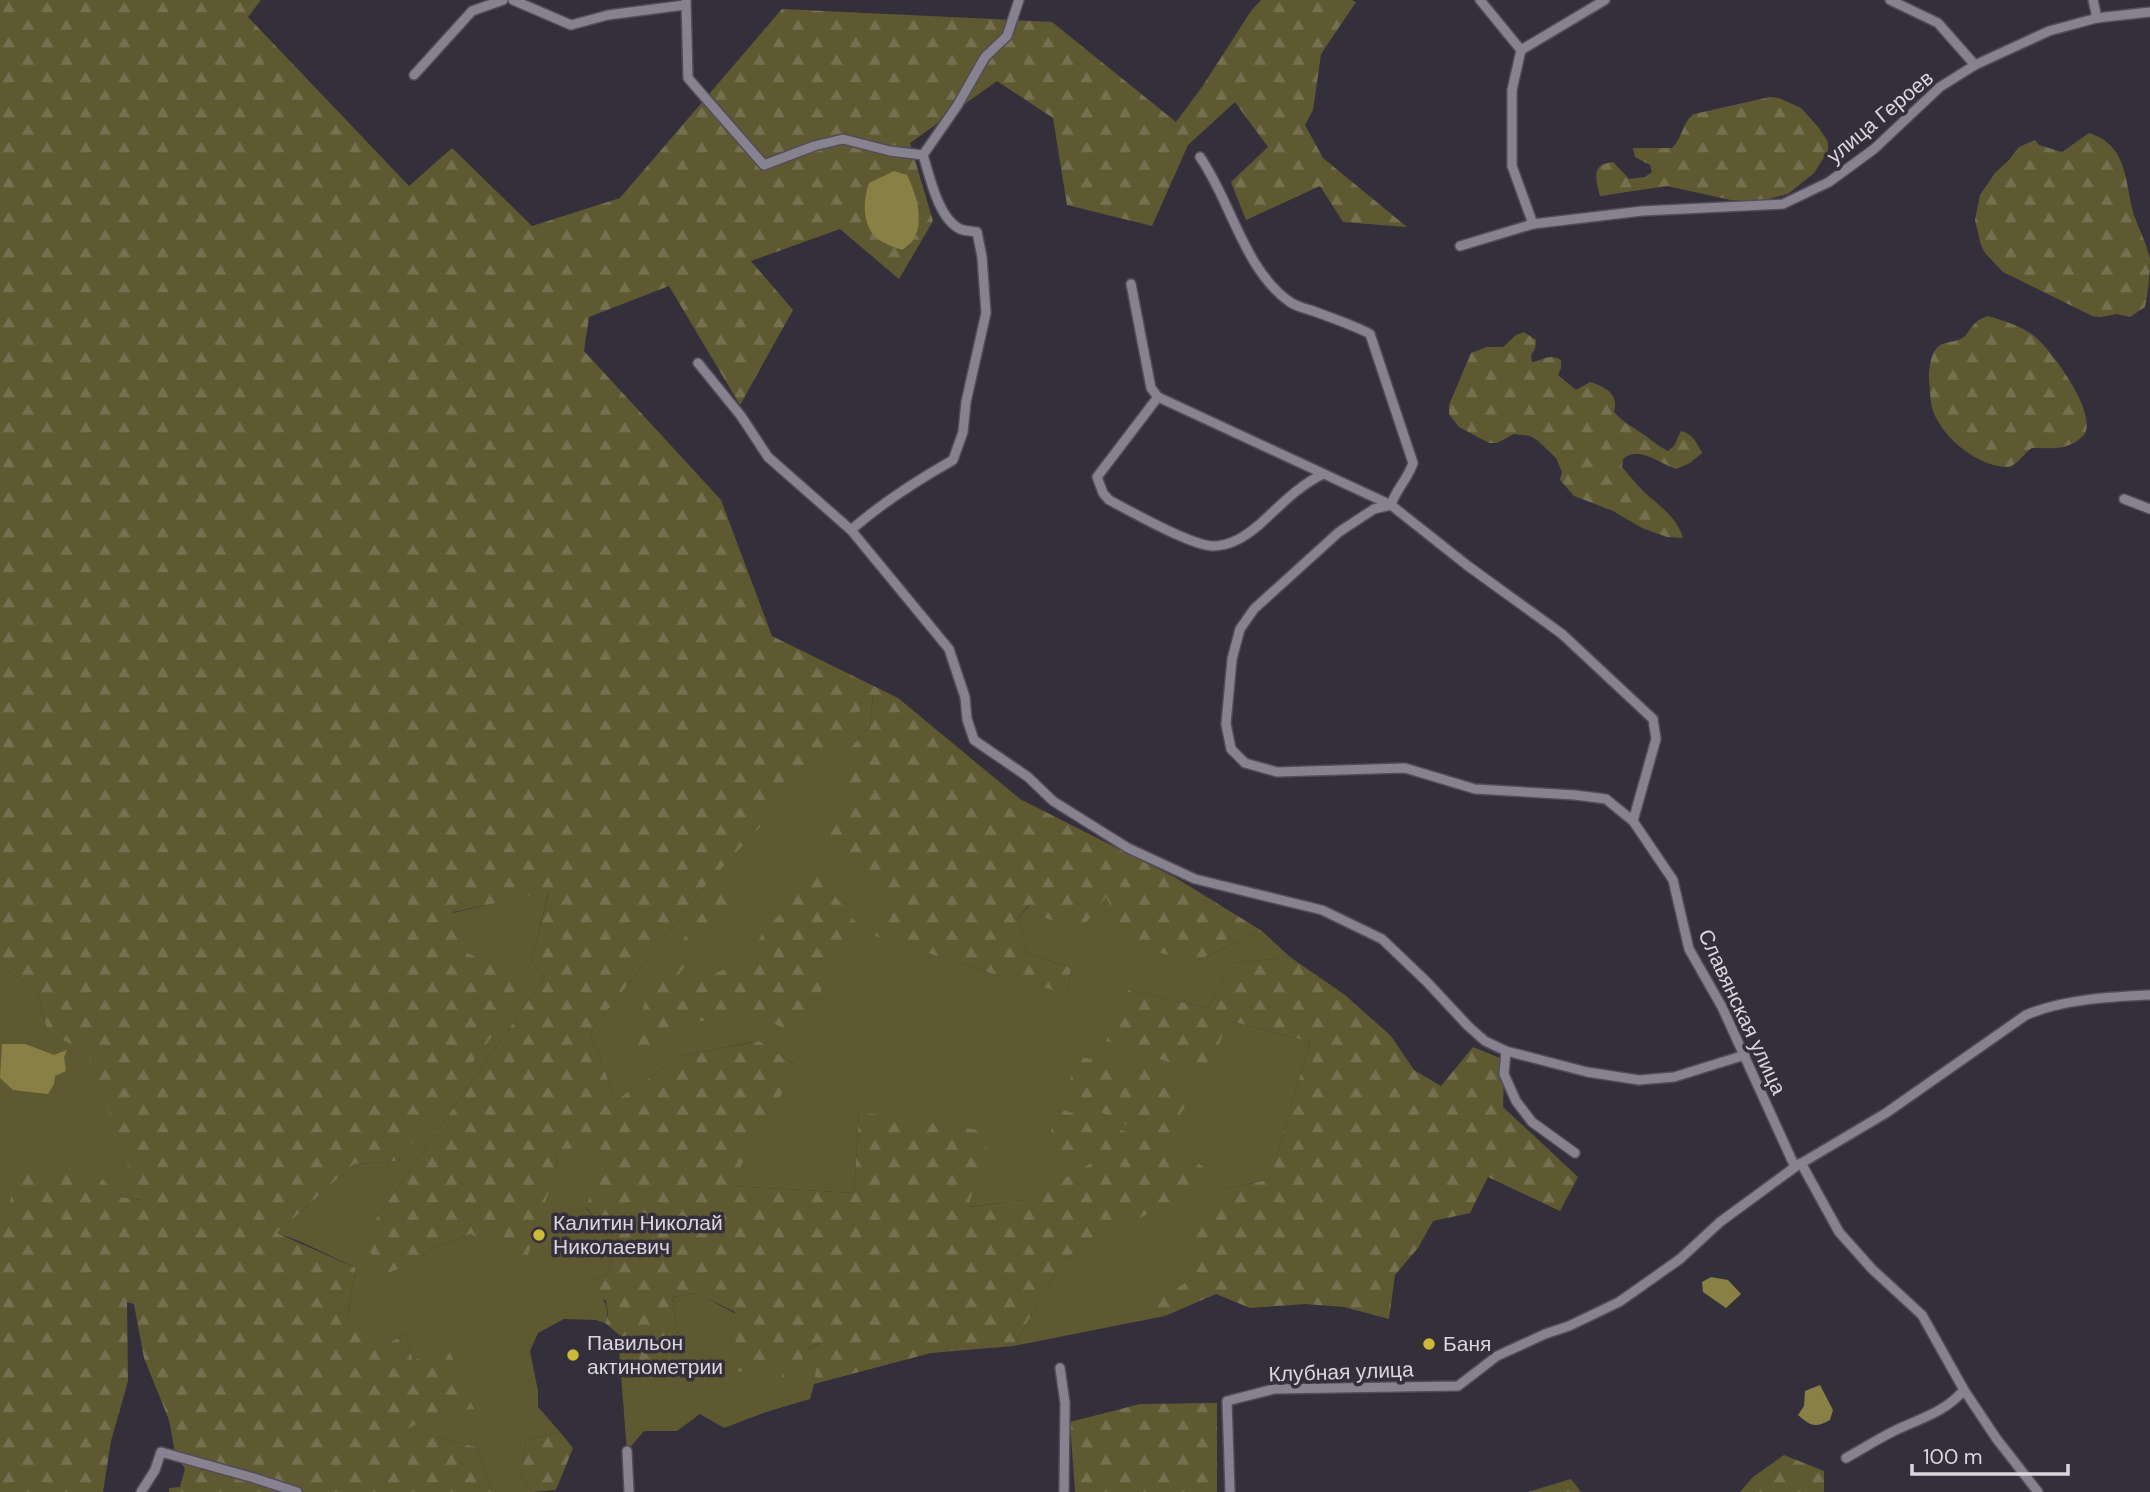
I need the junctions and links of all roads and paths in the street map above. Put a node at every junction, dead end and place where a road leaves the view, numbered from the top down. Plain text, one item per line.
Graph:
1 (503, 0) edge
2 (513, 0) edge
3 (1019, 0) edge
4 (1480, 0) edge
5 (1605, 0) edge
6 (1890, 0) edge
7 (2094, 0) edge
8 (685, 2) edge
9 (2150, 12) edge
10 (2096, 18) junction
11 (1521, 50) junction
12 (1975, 65) junction
13 (414, 75) dead end
14 (923, 155) junction
15 (1200, 157) dead end
16 (1533, 224) junction
17 (1460, 246) dead end
18 (1131, 285) dead end
19 (698, 363) dead end
20 (1158, 397) junction
21 (1322, 474) junction
22 (2124, 499) dead end
23 (1391, 505) junction
24 (2150, 509) edge
25 (851, 530) junction
26 (1633, 821) junction
27 (2150, 995) edge
28 (1506, 1051) junction
29 (1745, 1055) junction
30 (1574, 1153) dead end
31 (1798, 1165) junction
32 (1059, 1367) dead end
33 (1964, 1390) junction
34 (627, 1451) dead end
35 (1846, 1458) dead end
36 (141, 1492) edge
37 (296, 1492) edge
38 (629, 1492) edge
39 (1065, 1492) edge
40 (1230, 1492) edge
41 (2038, 1492) edge

1 - 13 street
2 - 8 street
3 - 14 street
4 - 11 street
5 - 11 street
6 - 12 street
7 - 10 street
8 - 14 street
9 - 10 street, улица Героев
10 - 12 street, улица Героев
11 - 16 street
12 - 16 street, улица Героев
14 - 25 street
15 - 23 street
16 - 17 street, улица Героев
18 - 20 street
19 - 25 street
20 - 21 street
20 - 21 street
21 - 23 street
22 - 24 street
23 - 26 street
23 - 26 street, Славянская улица
25 - 28 street
26 - 29 street, Славянская улица
27 - 31 street
28 - 29 street
28 - 30 street
29 - 31 street, Славянская улица
31 - 33 street, Славянская улица
31 - 40 street, Клубная улица
32 - 39 street
33 - 35 street
33 - 41 street, Славянская улица
34 - 38 street
36 - 37 street

